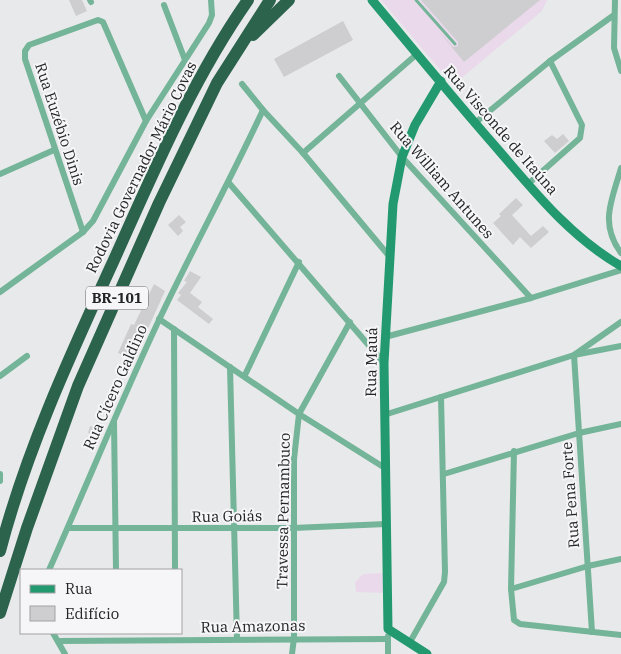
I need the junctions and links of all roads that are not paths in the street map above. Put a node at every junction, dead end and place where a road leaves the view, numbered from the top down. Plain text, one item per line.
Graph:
1 (211, 0) edge
2 (238, 0) edge
3 (248, 0) edge
4 (270, 0) edge
5 (289, 0) edge
6 (372, 0) edge
7 (416, 0) edge
8 (615, 0) edge
9 (164, 5) dead end
10 (614, 15) junction
11 (226, 31) junction
12 (454, 44) dead end
13 (235, 52) junction
14 (417, 54) junction
15 (185, 60) junction
16 (550, 61) junction
17 (621, 71) edge
18 (338, 76) dead end
19 (441, 82) junction
20 (242, 84) dead end
21 (361, 104) junction
22 (262, 110) junction
23 (146, 121) junction
24 (475, 123) junction
25 (54, 150) junction
26 (304, 153) junction
27 (402, 157) junction
28 (621, 168) edge
29 (0, 174) edge
30 (229, 183) junction
31 (528, 184) junction
32 (83, 232) junction
33 (621, 253) edge
34 (389, 256) junction
35 (299, 262) junction
36 (621, 266) edge
37 (621, 270) edge
38 (0, 292) edge
39 (531, 298) junction
40 (159, 319) junction
41 (350, 322) junction
42 (621, 322) edge
43 (174, 329) junction
44 (385, 337) junction
45 (621, 346) edge
46 (27, 356) dead end
47 (574, 356) junction
48 (384, 362) junction
49 (230, 367) junction
50 (245, 375) junction
51 (0, 376) edge
52 (441, 397) junction
53 (299, 414) junction
54 (384, 415) junction
55 (114, 418) junction
56 (621, 424) edge
57 (578, 432) junction
58 (514, 451) junction
59 (386, 468) junction
60 (0, 474) edge
61 (444, 474) junction
62 (0, 481) edge
63 (386, 524) junction
64 (68, 528) junction
65 (234, 528) junction
66 (293, 528) junction
67 (116, 529) junction
68 (174, 529) junction
69 (0, 551) edge
70 (621, 559) edge
71 (588, 566) junction
72 (49, 569) edge
73 (116, 569) edge
74 (175, 569) edge
75 (511, 589) junction
76 (0, 613) edge
77 (592, 632) junction
78 (54, 634) edge
79 (116, 634) edge
80 (388, 634) junction
81 (176, 636) edge
82 (621, 636) edge
83 (294, 638) junction
84 (238, 639) junction
85 (116, 640) junction
86 (58, 641) junction
87 (410, 642) junction
88 (64, 654) edge
89 (292, 654) edge
90 (388, 654) edge
91 (427, 654) edge

1 - 15 street
2 - 11 highway
3 - 11 highway, Rodovia Governador Mário Covas / BR-101
4 - 13 highway, Rodovia Governador Mário Covas / BR-101
5 - 13 highway
6 - 14 street, Rua Visconde de Itaúna
7 - 12 lane
8 - 10 street
9 - 15 street
10 - 16 street
10 - 17 street
11 - 69 highway, Rodovia Governador Mário Covas / BR-101
13 - 76 highway, Rodovia Governador Mário Covas / BR-101
14 - 19 street, Rua Visconde de Itaúna
14 - 21 street
15 - 23 street
16 - 24 street
16 - 31 street
18 - 21 street, Rua William Antunes
19 - 24 street, Rua Visconde de Itaúna
19 - 27 street, Rua Mauá
20 - 22 street
21 - 26 street
21 - 27 street, Rua William Antunes
22 - 26 street
22 - 30 street, Rua Cícero Galdino
23 - 25 street, Rua Euzébio Dinis
23 - 32 street
24 - 31 street, Rua Visconde de Itaúna
25 - 29 street
25 - 32 street, Rua Euzébio Dinis
26 - 34 street
27 - 34 street, Rua Mauá
27 - 39 street, Rua William Antunes
28 - 33 street
30 - 35 street
30 - 40 street, Rua Cícero Galdino
31 - 36 street, Rua Visconde de Itaúna
32 - 38 street
34 - 44 street, Rua Mauá
35 - 41 street
35 - 50 street
37 - 39 street
39 - 44 street
40 - 43 street
40 - 55 street, Rua Cícero Galdino
41 - 48 street
41 - 53 street, Travessa Pernambuco
42 - 47 street
43 - 49 street
43 - 68 street
44 - 48 street, Rua Mauá
45 - 47 street
46 - 51 street
47 - 52 street
47 - 57 street, Rua Pena Forte
48 - 54 street, Rua Mauá
49 - 50 street
49 - 65 street
50 - 53 street
52 - 54 street
52 - 61 street
53 - 59 street
53 - 66 street, Travessa Pernambuco
54 - 59 street, Rua Mauá
55 - 64 street, Rua Cícero Galdino
55 - 67 street
56 - 57 street
57 - 58 street
57 - 71 street, Rua Pena Forte
58 - 61 street
58 - 75 street
59 - 63 street, Rua Mauá
60 - 62 street
61 - 87 street
63 - 66 street, Rua Goiás
63 - 80 street, Rua Mauá
64 - 67 street, Rua Goiás
64 - 72 street, Rua Cícero Galdino
65 - 66 street, Rua Goiás
65 - 68 street, Rua Goiás
65 - 84 street
66 - 83 street, Travessa Pernambuco
67 - 68 street, Rua Goiás
67 - 73 street
68 - 74 street
70 - 71 street
71 - 75 street
71 - 77 street, Rua Pena Forte
75 - 77 street
77 - 82 street
78 - 86 street
79 - 85 street
80 - 83 street, Rua Amazonas
80 - 87 street
80 - 90 street, Rua Mauá
81 - 84 street, Rua Amazonas
81 - 85 street, Rua Amazonas
83 - 84 street, Rua Amazonas
83 - 89 street, Travessa Pernambuco
85 - 86 street, Rua Amazonas
86 - 88 street
87 - 91 street

